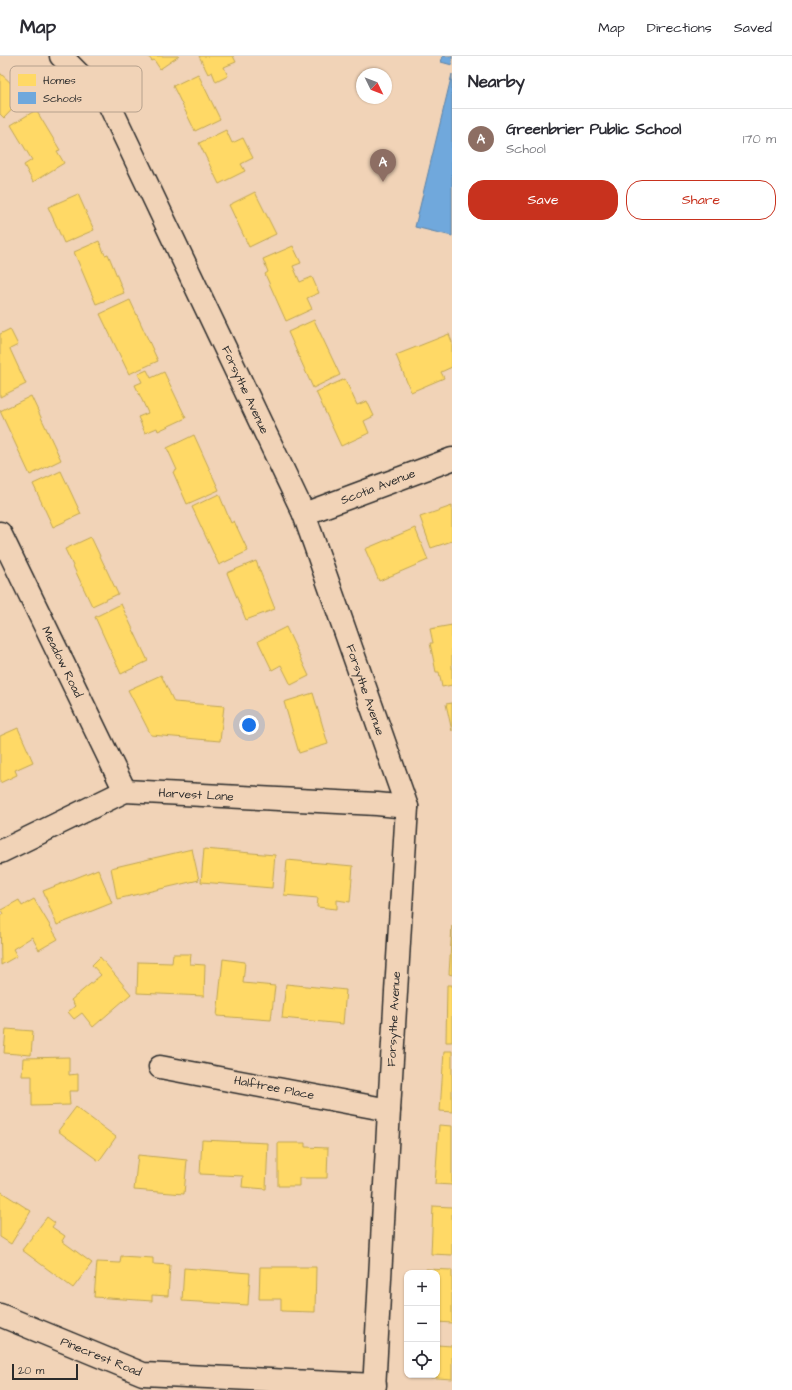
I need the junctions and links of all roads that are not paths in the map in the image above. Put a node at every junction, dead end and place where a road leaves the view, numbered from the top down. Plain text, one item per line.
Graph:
1 (61, 56) edge
2 (71, 66) edge
3 (113, 112) edge
4 (452, 459) edge
5 (304, 514) junction
6 (0, 533) edge
7 (125, 791) junction
8 (407, 807) junction
9 (0, 852) edge
10 (160, 1067) dead end
11 (389, 1110) junction
12 (0, 1316) edge
13 (375, 1387) edge

1 - 2 street, Forsythe Avenue
3 - 5 street, Forsythe Avenue
4 - 5 street, Scotia Avenue
5 - 8 street, Forsythe Avenue
6 - 7 street, Meadow Road
7 - 8 street, Harvest Lane
7 - 9 street, Harvest Lane
8 - 11 street, Forsythe Avenue
10 - 11 street, Halftree Place
11 - 13 street, Forsythe Avenue
12 - 13 street, Pinecrest Road

